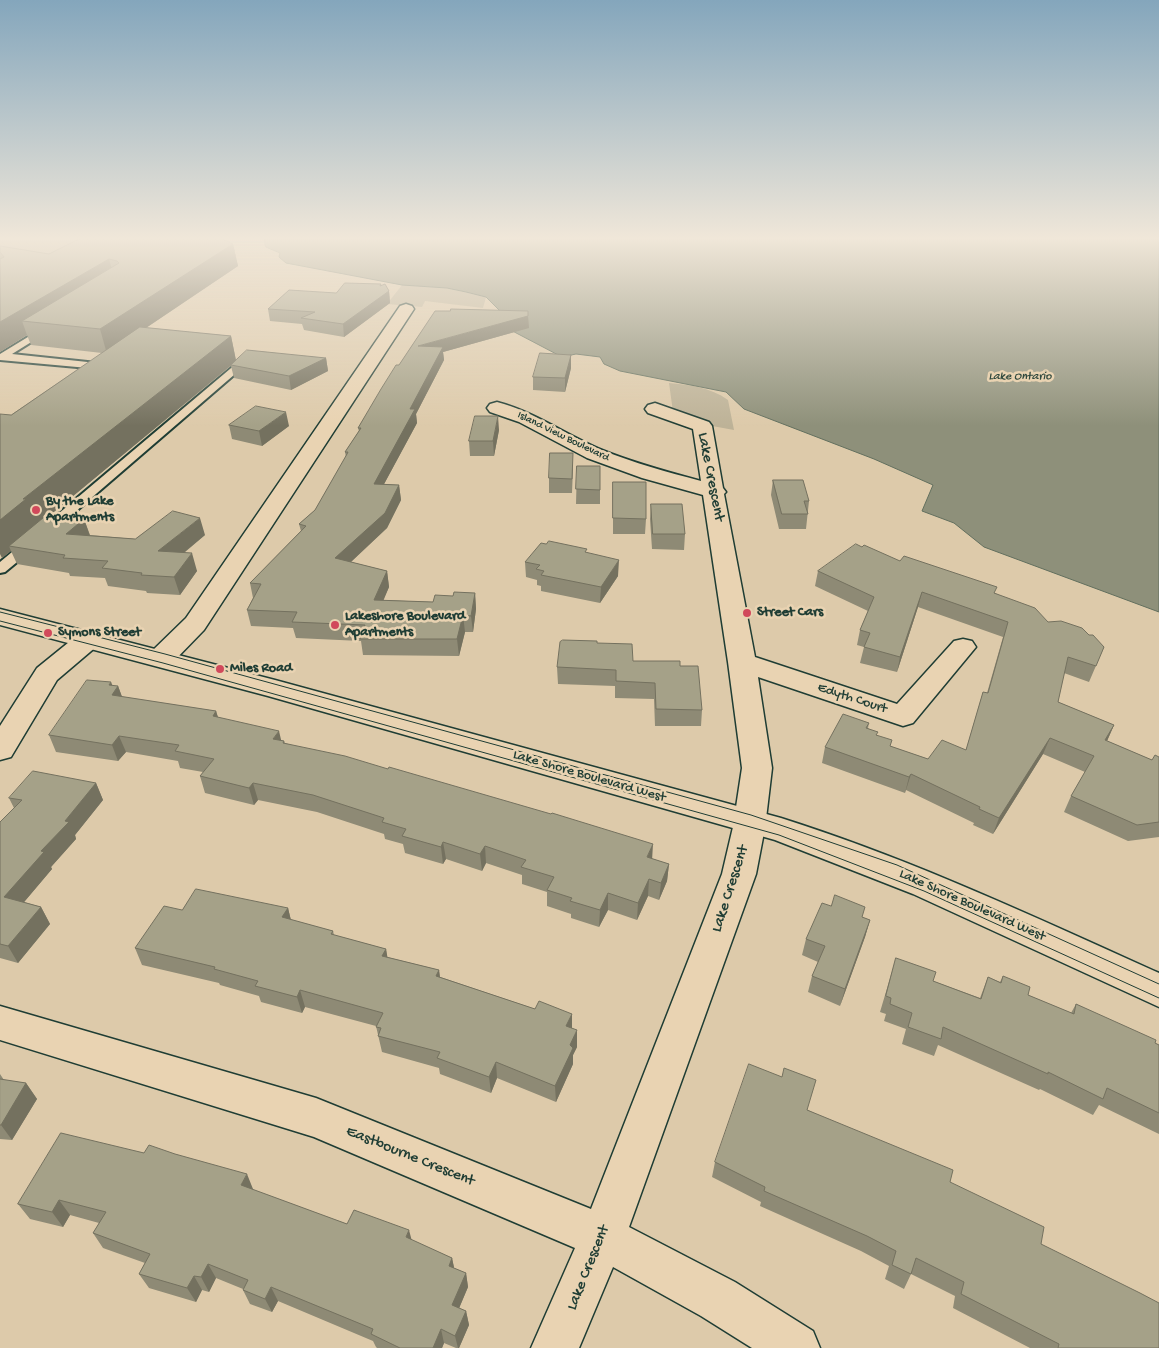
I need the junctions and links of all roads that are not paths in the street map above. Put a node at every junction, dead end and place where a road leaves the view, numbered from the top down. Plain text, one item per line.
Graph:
1 (406, 309) dead end
2 (52, 326) edge
3 (250, 355) edge
4 (1, 357) edge
5 (110, 367) edge
6 (497, 408) dead end
7 (654, 409) dead end
8 (715, 492) junction
9 (0, 569) edge
10 (0, 617) edge
11 (88, 640) junction
12 (963, 647) dead end
13 (161, 658) junction
14 (742, 662) junction
15 (0, 750) edge
16 (750, 821) junction
17 (1159, 991) edge
18 (0, 1024) edge
19 (603, 1237) junction
20 (555, 1348) edge
21 (796, 1348) edge

1 - 13 street
2 - 4 lane
3 - 9 lane
4 - 5 lane
6 - 8 street, Island View Boulevard
7 - 8 street, Lake Crescent
8 - 14 street, Lake Crescent
10 - 11 street, Lake Shore Boulevard West
11 - 13 street, Lake Shore Boulevard West
11 - 15 street
12 - 14 street, Edyth Court
13 - 16 street, Lake Shore Boulevard West
14 - 16 street, Lake Crescent
16 - 17 street, Lake Shore Boulevard West
16 - 19 street, Lake Crescent
18 - 19 street, Eastbourne Crescent
19 - 20 street, Lake Crescent
19 - 21 street, Eastbourne Crescent

